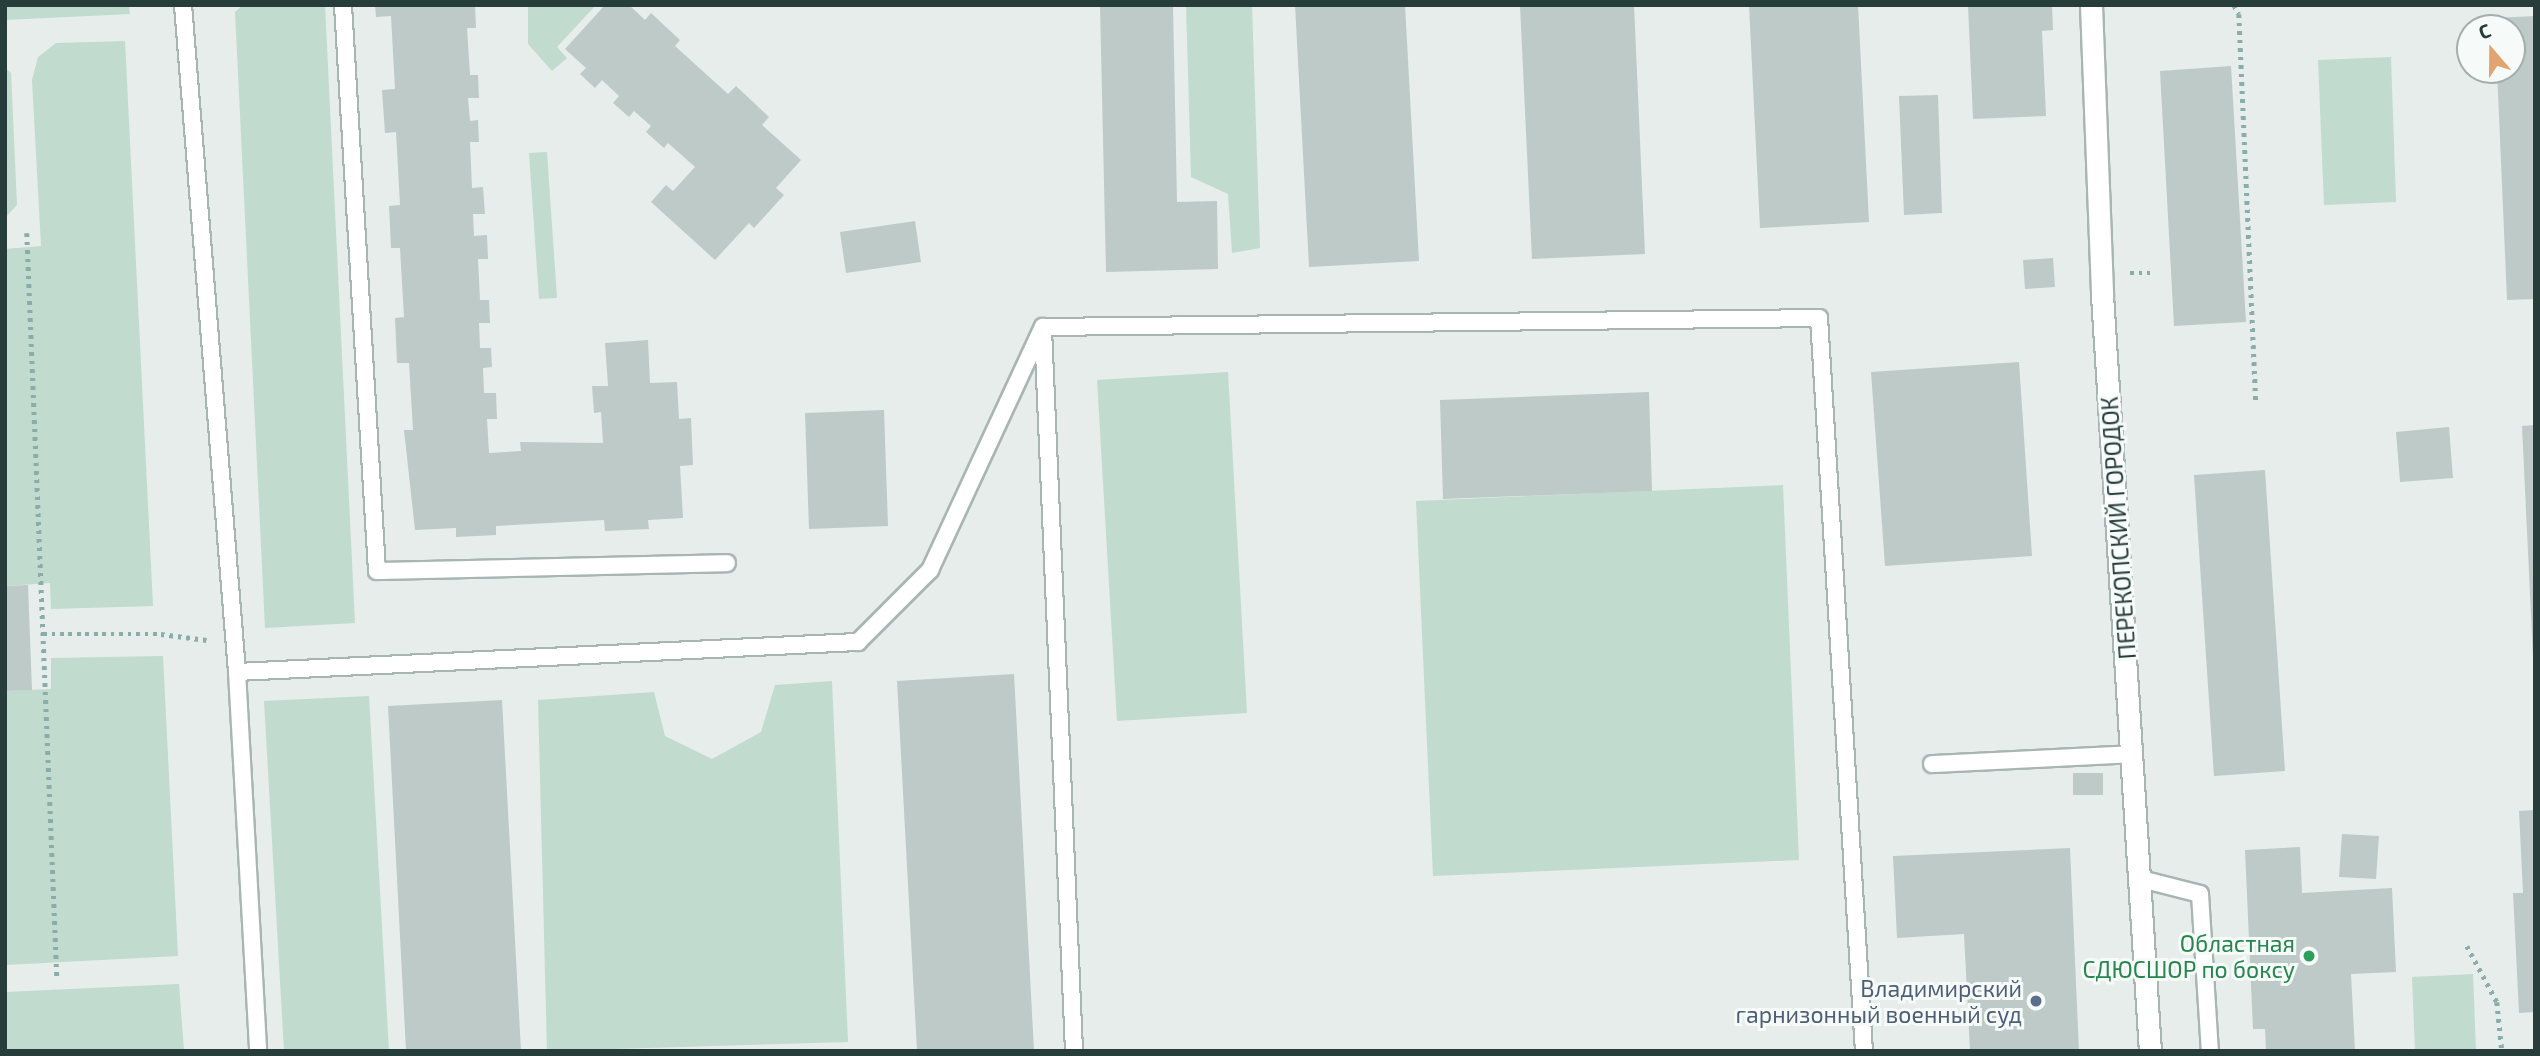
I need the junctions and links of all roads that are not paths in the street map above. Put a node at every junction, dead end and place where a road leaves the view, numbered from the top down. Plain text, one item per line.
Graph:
1 (183, 5) edge
2 (343, 5) edge
3 (2091, 5) edge
4 (1043, 327) junction
5 (727, 563) dead end
6 (237, 671) junction
7 (2133, 754) junction
8 (1932, 764) dead end
9 (2141, 879) junction
10 (258, 1051) edge
11 (1074, 1051) edge
12 (1864, 1051) edge
13 (2150, 1051) edge
14 (2210, 1051) edge

1 - 6 lane
2 - 5 lane
3 - 7 street, ПЕРЕКОПСКИЙ ГОРОДОК
4 - 6 lane
4 - 11 lane
4 - 12 lane
6 - 10 lane
7 - 8 lane
7 - 9 street, ПЕРЕКОПСКИЙ ГОРОДОК
9 - 13 street, ПЕРЕКОПСКИЙ ГОРОДОК
9 - 14 lane

